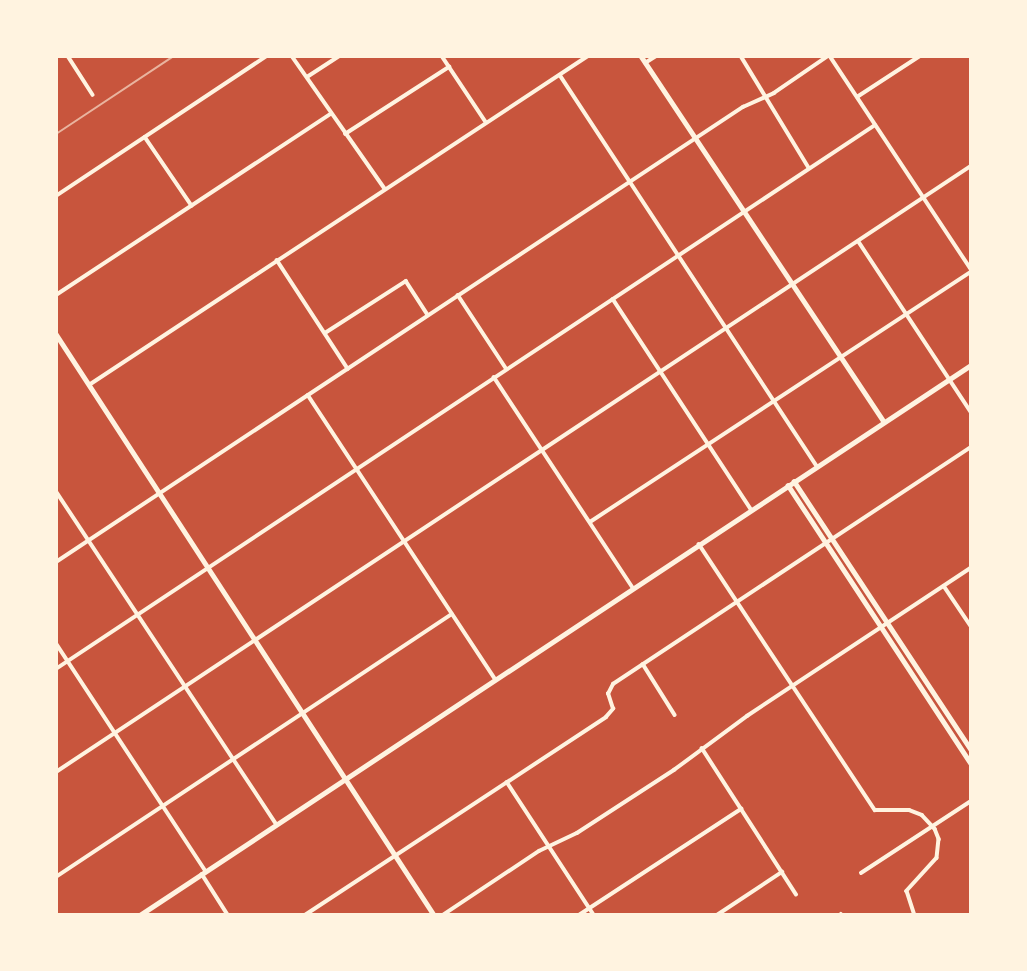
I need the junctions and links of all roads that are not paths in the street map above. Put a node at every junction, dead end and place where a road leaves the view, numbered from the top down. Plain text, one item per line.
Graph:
1 (68, 56) edge
2 (267, 56) edge
3 (292, 56) edge
4 (339, 56) edge
5 (442, 56) edge
6 (588, 56) edge
7 (641, 56) edge
8 (656, 56) edge
9 (741, 56) edge
10 (830, 56) edge
11 (920, 56) edge
12 (646, 63) junction
13 (449, 67) junction
14 (560, 75) junction
15 (307, 77) junction
16 (93, 95) dead end
17 (764, 96) junction
18 (857, 97) junction
19 (330, 114) junction
20 (486, 122) junction
21 (875, 125) junction
22 (344, 135) junction
23 (145, 137) junction
24 (696, 138) junction
25 (971, 166) edge
26 (809, 169) junction
27 (630, 183) junction
28 (385, 189) junction
29 (56, 196) edge
30 (924, 198) junction
31 (192, 206) junction
32 (744, 211) junction
33 (859, 242) junction
34 (678, 256) junction
35 (277, 260) junction
36 (971, 270) edge
37 (794, 285) junction
38 (56, 295) edge
39 (458, 295) junction
40 (613, 299) junction
41 (906, 314) junction
42 (428, 315) junction
43 (726, 328) junction
44 (325, 333) junction
45 (56, 334) edge
46 (841, 357) junction
47 (971, 365) edge
48 (506, 368) junction
49 (348, 369) junction
50 (661, 371) junction
51 (494, 377) junction
52 (949, 379) junction
53 (89, 385) junction
54 (308, 395) junction
55 (775, 401) junction
56 (971, 412) edge
57 (884, 422) junction
58 (709, 445) junction
59 (971, 447) edge
60 (543, 450) junction
61 (817, 466) junction
62 (357, 468) junction
63 (794, 481) junction
64 (788, 485) junction
65 (56, 491) edge
66 (160, 493) junction
67 (751, 509) junction
68 (590, 522) junction
69 (832, 538) junction
70 (89, 541) junction
71 (404, 541) junction
72 (826, 543) junction
73 (699, 544) junction
74 (56, 562) edge
75 (209, 567) junction
76 (971, 568) edge
77 (944, 586) junction
78 (633, 588) junction
79 (737, 602) junction
80 (138, 614) junction
81 (452, 614) junction
82 (888, 623) junction
83 (971, 626) edge
84 (881, 628) junction
85 (256, 639) junction
86 (56, 643) edge
87 (68, 660) junction
88 (643, 664) junction
89 (56, 669) edge
90 (495, 679) junction
91 (792, 686) junction
92 (186, 687) junction
93 (303, 712) junction
94 (675, 715) dead end
95 (116, 733) junction
96 (702, 748) junction
97 (971, 749) edge
98 (233, 759) junction
99 (971, 764) edge
100 (56, 772) edge
101 (346, 776) junction
102 (507, 782) junction
103 (971, 801) edge
104 (164, 806) junction
105 (741, 809) junction
106 (276, 824) junction
107 (932, 826) junction
108 (549, 846) junction
109 (396, 855) junction
110 (782, 872) junction
111 (204, 873) junction
112 (860, 873) dead end
113 (56, 877) edge
114 (796, 894) dead end
115 (589, 908) junction
116 (140, 915) edge
117 (228, 915) edge
118 (305, 915) edge
119 (434, 915) edge
120 (443, 915) edge
121 (579, 915) edge
122 (594, 915) edge
123 (717, 915) edge
124 (915, 915) edge

1 - 16 street
2 - 23 street
3 - 15 street
4 - 15 street
5 - 13 street
6 - 14 street
7 - 12 street
8 - 12 street
9 - 17 street
10 - 17 street
10 - 18 street
11 - 18 street
12 - 24 street
13 - 20 street
13 - 22 street
14 - 20 street
14 - 27 street
15 - 19 street
17 - 24 street
17 - 26 street
18 - 21 street
19 - 22 street
19 - 31 street
20 - 28 street
21 - 26 street
21 - 30 street
22 - 28 street
23 - 29 street
23 - 31 street
24 - 27 street
24 - 32 street
25 - 30 street
26 - 32 street
27 - 34 street
27 - 39 street
28 - 35 street
30 - 33 street
30 - 36 street
31 - 38 street
32 - 34 street
32 - 37 street
33 - 37 street
33 - 41 street
34 - 40 street
34 - 43 street
35 - 44 street
35 - 53 street
36 - 41 street
37 - 43 street
37 - 46 street
39 - 42 street
39 - 48 street
40 - 48 street
40 - 50 street
41 - 46 street
41 - 52 street
42 - 44 street
42 - 49 street
43 - 50 street
43 - 55 street
44 - 49 street
45 - 53 street
46 - 55 street
46 - 57 street
47 - 52 street
48 - 51 street
49 - 54 street
50 - 58 street
50 - 60 street
51 - 60 street
51 - 62 street
52 - 56 street
52 - 57 street
53 - 66 street
54 - 62 street
54 - 66 street
55 - 58 street
55 - 61 street
57 - 61 street
58 - 67 street
58 - 68 street
59 - 69 street
60 - 68 street
60 - 71 street
61 - 63 street
62 - 71 street
62 - 75 street
63 - 64 street
63 - 69 street
64 - 67 street
64 - 72 street
65 - 70 street
66 - 70 street
66 - 75 street
67 - 73 street
68 - 78 street
69 - 72 street
69 - 82 street
70 - 74 street
70 - 80 street
71 - 81 street
71 - 85 street
72 - 79 street
72 - 84 street
73 - 78 street
73 - 79 street
75 - 80 street
75 - 85 street
76 - 77 street
77 - 82 street
77 - 83 street
78 - 90 street
79 - 88 street
79 - 91 street
80 - 87 street
80 - 92 street
81 - 90 street
81 - 93 street
82 - 84 street
82 - 97 street
84 - 91 street
84 - 99 street
85 - 92 street
85 - 93 street
86 - 87 street
87 - 89 street
87 - 95 street
88 - 94 street
88 - 102 street
90 - 101 street
91 - 96 street
91 - 107 street
92 - 95 street
92 - 98 street
93 - 98 street
93 - 101 street
95 - 100 street
95 - 104 street
96 - 105 street
96 - 108 street
98 - 104 street
98 - 106 street
101 - 106 street
101 - 109 street
102 - 108 street
102 - 109 street
103 - 107 street
104 - 111 street
104 - 113 street
105 - 110 street
105 - 115 street
106 - 111 street
107 - 112 street
107 - 124 street
108 - 115 street
108 - 120 street
109 - 118 street
109 - 119 street
110 - 114 street
110 - 123 street
111 - 116 street
111 - 117 street
115 - 121 street
115 - 122 street

